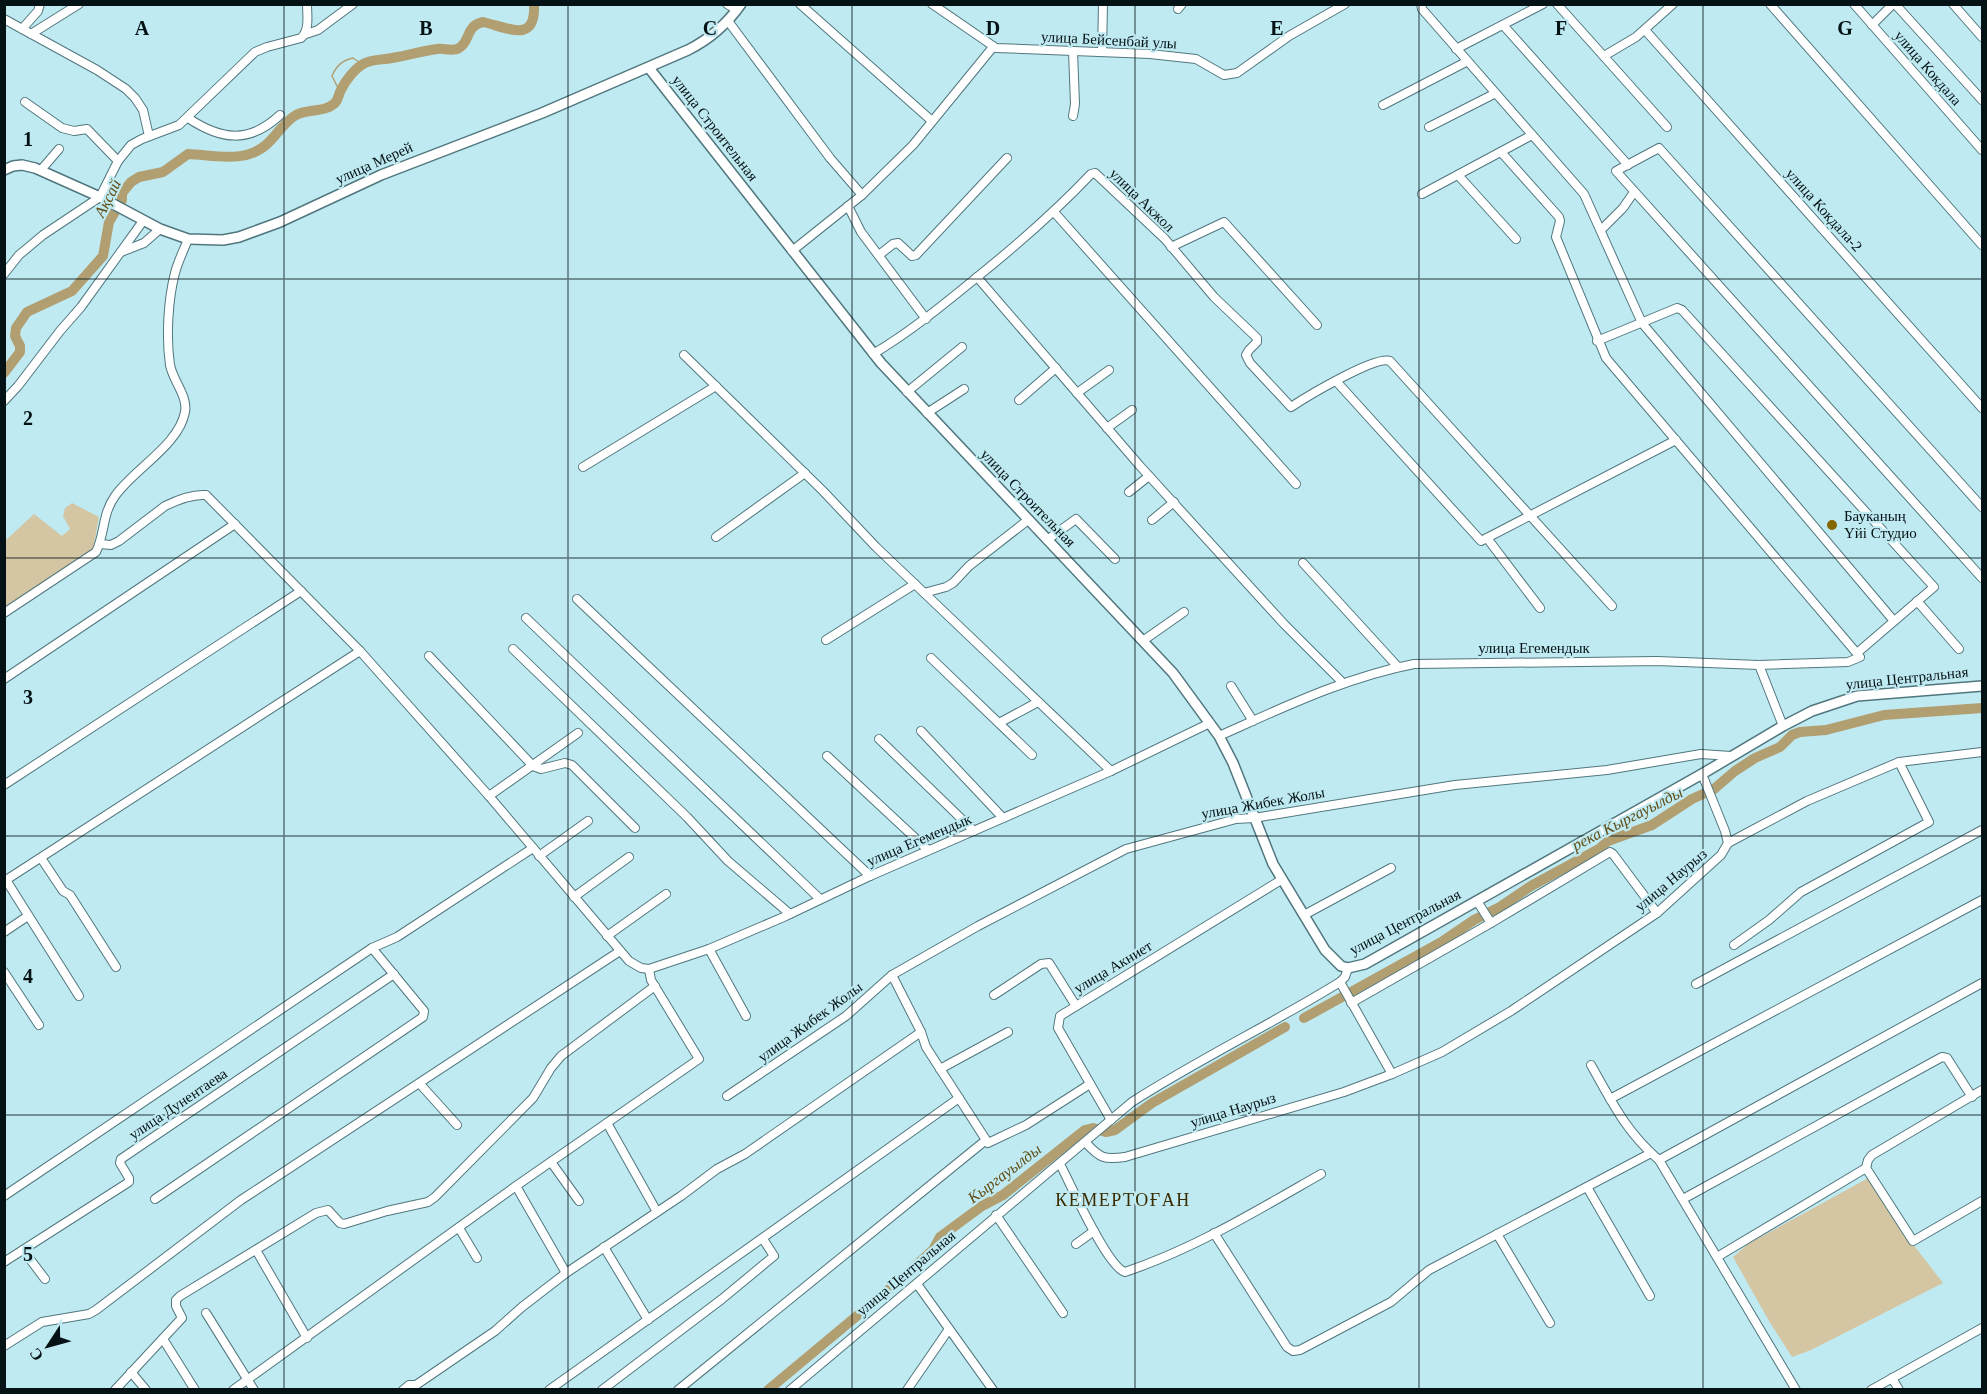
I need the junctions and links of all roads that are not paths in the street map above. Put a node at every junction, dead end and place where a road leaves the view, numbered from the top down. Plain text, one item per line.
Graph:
1 (40, 4) edge
2 (79, 4) edge
3 (307, 4) edge
4 (353, 4) edge
5 (727, 4) edge
6 (800, 4) edge
7 (932, 4) edge
8 (1103, 4) edge
9 (1345, 4) edge
10 (1421, 4) edge
11 (1543, 4) edge
12 (1557, 4) edge
13 (1673, 4) edge
14 (1770, 4) edge
15 (1854, 4) edge
16 (1894, 4) edge
17 (1953, 4) edge
18 (739, 7) edge
19 (4, 19) edge
20 (728, 21) junction
21 (1503, 25) junction
22 (1872, 25) junction
23 (22, 29) junction
24 (1645, 30) junction
25 (31, 34) junction
26 (306, 34) junction
27 (1983, 36) edge
28 (993, 47) junction
29 (1456, 49) junction
30 (1073, 51) junction
31 (1102, 52) junction
32 (1604, 56) junction
33 (1466, 62) junction
34 (649, 68) junction
35 (1494, 94) junction
36 (1983, 100) edge
37 (25, 102) dead end
38 (1383, 105) dead end
39 (280, 115) dead end
40 (1073, 116) dead end
41 (188, 118) junction
42 (932, 121) junction
43 (1428, 127) dead end
44 (1667, 127) dead end
45 (1532, 135) junction
46 (150, 136) junction
47 (59, 149) dead end
48 (1983, 150) edge
49 (1501, 152) junction
50 (1007, 158) dead end
51 (118, 161) junction
52 (1628, 165) junction
53 (4, 170) edge
54 (41, 170) junction
55 (1458, 175) junction
56 (1634, 192) junction
57 (1422, 194) dead end
58 (862, 195) junction
59 (100, 197) junction
60 (848, 206) junction
61 (1054, 212) junction
62 (143, 221) junction
63 (160, 229) junction
64 (1600, 230) junction
65 (188, 239) junction
66 (1516, 239) dead end
67 (1983, 245) edge
68 (1171, 247) junction
69 (792, 251) junction
70 (121, 252) junction
71 (879, 255) junction
72 (4, 274) edge
73 (977, 277) junction
74 (926, 319) junction
75 (1642, 323) junction
76 (1317, 325) dead end
77 (1598, 341) junction
78 (962, 347) dead end
79 (873, 354) junction
80 (684, 355) dead end
81 (1056, 368) junction
82 (1108, 370) dead end
83 (1336, 381) junction
84 (716, 386) junction
85 (964, 389) dead end
86 (907, 392) junction
87 (1077, 393) junction
88 (1018, 400) dead end
89 (4, 401) edge
90 (1983, 408) edge
91 (1132, 410) dead end
92 (927, 413) junction
93 (1107, 428) junction
94 (1676, 440) junction
95 (583, 468) dead end
96 (805, 473) junction
97 (1149, 476) junction
98 (1296, 484) dead end
99 (1129, 492) dead end
100 (1174, 502) junction
101 (1983, 507) edge
102 (1530, 516) junction
103 (1028, 520) junction
104 (1152, 520) dead end
105 (235, 524) junction
106 (716, 537) dead end
107 (1487, 538) junction
108 (1047, 540) junction
109 (100, 544) junction
110 (1115, 559) dead end
111 (1303, 563) dead end
112 (1983, 578) edge
113 (915, 584) junction
114 (301, 591) junction
115 (924, 593) junction
116 (577, 599) dead end
117 (1917, 602) junction
118 (1611, 606) dead end
119 (1540, 608) dead end
120 (1184, 612) dead end
121 (4, 613) edge
122 (526, 618) dead end
123 (1894, 621) junction
124 (826, 640) dead end
125 (1143, 640) junction
126 (513, 649) dead end
127 (1959, 649) dead end
128 (360, 651) junction
129 (1859, 655) junction
130 (429, 656) dead end
131 (931, 658) dead end
132 (1759, 665) junction
133 (1398, 667) junction
134 (4, 679) edge
135 (1343, 683) junction
136 (1231, 686) dead end
137 (1983, 686) edge
138 (1038, 702) junction
139 (1252, 721) junction
140 (999, 723) junction
141 (1210, 723) junction
142 (1783, 726) junction
143 (921, 731) dead end
144 (578, 733) dead end
145 (1219, 736) junction
146 (879, 739) dead end
147 (1983, 752) edge
148 (1032, 755) dead end
149 (827, 756) dead end
150 (1731, 756) junction
151 (1899, 762) junction
152 (533, 766) junction
153 (1111, 771) junction
154 (1702, 774) junction
155 (4, 785) edge
156 (489, 796) junction
157 (1003, 818) junction
158 (1254, 818) junction
159 (588, 821) dead end
160 (635, 828) dead end
161 (1983, 830) edge
162 (974, 831) junction
163 (1728, 843) junction
164 (532, 848) junction
165 (928, 850) junction
166 (539, 856) junction
167 (629, 856) dead end
168 (41, 858) junction
169 (1391, 868) dead end
170 (870, 876) junction
171 (1281, 880) junction
172 (666, 894) dead end
173 (574, 897) junction
174 (820, 899) junction
175 (1983, 900) edge
176 (1479, 904) junction
177 (1657, 913) junction
178 (790, 914) junction
179 (1304, 915) junction
180 (28, 916) junction
181 (1490, 921) junction
182 (4, 932) edge
183 (607, 936) junction
184 (1734, 945) dead end
185 (372, 948) junction
186 (709, 949) junction
187 (620, 951) junction
188 (116, 967) dead end
189 (1348, 968) junction
190 (649, 969) junction
191 (4, 972) edge
192 (394, 974) junction
193 (892, 975) junction
194 (1340, 982) junction
195 (1983, 983) edge
196 (1696, 984) dead end
197 (655, 986) junction
198 (994, 995) dead end
199 (79, 996) dead end
200 (1349, 998) junction
201 (1076, 1006) junction
202 (746, 1016) dead end
203 (39, 1025) dead end
204 (921, 1032) junction
205 (1008, 1032) dead end
206 (1591, 1065) dead end
207 (940, 1069) junction
208 (1392, 1074) junction
209 (420, 1084) junction
210 (1090, 1084) junction
211 (1983, 1090) edge
212 (727, 1096) dead end
213 (1972, 1097) junction
214 (959, 1098) junction
215 (1610, 1099) junction
216 (607, 1123) junction
217 (1109, 1123) junction
218 (457, 1125) dead end
219 (986, 1140) junction
220 (1089, 1140) junction
221 (1651, 1153) junction
222 (1659, 1160) junction
223 (551, 1162) junction
224 (1060, 1164) junction
225 (1866, 1168) junction
226 (1321, 1174) dead end
227 (516, 1186) junction
228 (1587, 1187) junction
229 (4, 1196) edge
230 (155, 1199) dead end
231 (1683, 1199) junction
232 (579, 1201) dead end
233 (1983, 1201) edge
234 (657, 1212) junction
235 (996, 1215) junction
236 (459, 1228) junction
237 (1094, 1231) junction
238 (1214, 1233) junction
239 (1497, 1234) junction
240 (764, 1239) junction
241 (1076, 1244) dead end
242 (604, 1247) junction
243 (23, 1250) junction
244 (256, 1250) junction
245 (1717, 1257) junction
246 (477, 1258) dead end
247 (4, 1262) edge
248 (566, 1273) junction
249 (45, 1279) dead end
250 (917, 1284) junction
251 (1650, 1296) dead end
252 (207, 1313) dead end
253 (1063, 1313) dead end
254 (648, 1320) junction
255 (1550, 1323) dead end
256 (1983, 1328) edge
257 (949, 1329) junction
258 (307, 1338) junction
259 (163, 1339) junction
260 (4, 1346) edge
261 (131, 1372) junction
262 (1892, 1378) junction
263 (248, 1379) junction
264 (115, 1389) edge
265 (146, 1389) edge
266 (195, 1389) edge
267 (233, 1389) edge
268 (254, 1389) edge
269 (403, 1389) edge
270 (549, 1389) edge
271 (602, 1389) edge
272 (678, 1389) edge
273 (790, 1389) edge
274 (907, 1389) edge
275 (993, 1389) edge
276 (1796, 1389) edge
277 (1871, 1389) edge
278 (1899, 1389) edge

1 - 23 street
2 - 25 street
3 - 26 street
4 - 26 street
5 - 18 street
6 - 42 street
7 - 28 street
8 - 31 street
9 - 31 street, улица Бейсенбай улы
10 - 29 street
11 - 21 street
12 - 32 street
13 - 24 street
14 - 67 street
15 - 22 street, улица Кокдала
16 - 22 street
16 - 36 street
17 - 27 street
18 - 20 main road, улица Мерей
19 - 23 street
20 - 34 main road, улица Мерей
20 - 58 street
21 - 29 street
21 - 52 street
22 - 48 street, улица Кокдала
23 - 25 street
24 - 32 street
24 - 90 street, улица Кокдала-2
25 - 46 street
26 - 41 street
28 - 30 street, улица Бейсенбай улы
28 - 42 street
29 - 33 street
30 - 31 street, улица Бейсенбай улы
30 - 40 street
32 - 44 street
33 - 35 street
33 - 38 street
34 - 65 main road, улица Мерей
34 - 69 main road, улица Строительная
35 - 43 street
35 - 45 street
37 - 51 street
39 - 41 street
41 - 46 street
42 - 58 street
45 - 49 street
45 - 64 street
46 - 51 street
47 - 54 street
49 - 55 street
49 - 77 street
50 - 71 street
51 - 59 street
52 - 56 street
52 - 101 street
53 - 54 main road, улица Мерей
54 - 59 main road, улица Мерей
55 - 57 street
55 - 66 street
56 - 64 street
56 - 112 street
58 - 60 street
59 - 62 main road, улица Мерей
59 - 72 street
60 - 69 street
60 - 71 street
61 - 68 street, улица Акжол
61 - 73 street, улица Акжол
61 - 98 street
62 - 63 main road, улица Мерей
62 - 70 street
63 - 65 main road, улица Мерей
63 - 70 street
64 - 75 street
65 - 109 street
68 - 76 street
68 - 83 street, улица Акжол
69 - 79 main road, улица Строительная
70 - 89 street
71 - 74 street
73 - 74 street, улица Акжол
73 - 81 street
74 - 79 street, улица Акжол
75 - 77 street
75 - 117 street
75 - 123 street
77 - 94 street
78 - 86 street
79 - 86 main road, улица Строительная
80 - 84 street
81 - 87 street
81 - 88 street
82 - 87 street
83 - 102 street
83 - 107 street
84 - 95 street
84 - 96 street
85 - 92 street
86 - 92 main road, улица Строительная
87 - 93 street
91 - 93 street
92 - 103 main road, улица Строительная
93 - 97 street
94 - 102 street
94 - 129 street
96 - 106 street
96 - 113 street
97 - 99 street
97 - 100 street
100 - 104 street
100 - 135 street
102 - 107 street
102 - 118 street
103 - 108 main road, улица Строительная
103 - 115 street
105 - 109 street
105 - 114 street
105 - 134 street
107 - 119 street
108 - 110 street
108 - 125 main road, улица Строительная
109 - 121 street
111 - 133 street
113 - 115 street
113 - 124 street
114 - 128 street
114 - 155 street
115 - 138 street
116 - 170 street
117 - 123 street
117 - 127 street
120 - 125 street
122 - 174 street
123 - 129 street
125 - 141 main road, улица Строительная
126 - 178 street
128 - 156 street
128 - 168 street
129 - 132 street, улица Егемендык
130 - 152 street
131 - 140 street
132 - 133 street, улица Егемендык
132 - 142 street
133 - 135 street, улица Егемендык
135 - 139 street, улица Егемендык
136 - 139 street
137 - 142 main road, улица Центральная
138 - 140 street
138 - 153 street
139 - 145 street, улица Егемендык
140 - 148 street
141 - 145 main road, улица Строительная
141 - 153 street, улица Егемендык
142 - 150 main road, улица Центральная
143 - 157 street
144 - 152 street
145 - 158 main road, улица Строительная
146 - 162 street
147 - 151 street, улица Наурыз
149 - 165 street
150 - 154 main road, улица Центральная
150 - 158 street, улица Жибек Жолы
151 - 163 street, улица Наурыз
151 - 184 street
152 - 156 street
152 - 160 street
153 - 157 street, улица Егемендык
154 - 163 street
154 - 176 main road, улица Центральная
156 - 164 street
157 - 162 street, улица Егемендык
158 - 171 main road, улица Строительная
158 - 193 street, улица Жибек Жолы
159 - 166 street
161 - 196 street
162 - 165 street, улица Егемендык
163 - 177 street, улица Наурыз
164 - 166 street
164 - 185 street
165 - 170 street, улица Егемендык
166 - 173 street
167 - 173 street
168 - 180 street
168 - 188 street
169 - 179 street
170 - 174 street, улица Егемендык
171 - 179 main road, улица Строительная
171 - 201 street, улица Акниет
172 - 183 street
173 - 183 street
174 - 178 street, улица Егемендык
175 - 215 street
176 - 181 street
176 - 189 main road, улица Центральная
177 - 181 street
177 - 208 street, улица Наурыз
178 - 186 street, улица Егемендык
179 - 189 main road, улица Строительная
180 - 182 street
180 - 199 street
181 - 200 street
183 - 187 street
185 - 192 street
185 - 229 street
186 - 190 street, улица Егемендык
186 - 202 street
187 - 190 street
187 - 209 street
189 - 194 street, улица Центральная
190 - 197 street
191 - 203 street
192 - 230 street
192 - 243 street, улица Дунентаева
193 - 204 street
193 - 212 street, улица Жибек Жолы
194 - 200 street
194 - 217 street, улица Центральная
195 - 222 street
197 - 216 street
197 - 244 street
198 - 201 street
200 - 208 street
201 - 210 street, улица Акниет
204 - 207 street
204 - 234 street
205 - 207 street
206 - 215 street
207 - 214 street
208 - 220 street, улица Наурыз
209 - 218 street
209 - 260 street
210 - 217 street, улица Акниет
210 - 219 street
211 - 213 street
213 - 225 street
213 - 231 street
214 - 219 street
214 - 240 street
215 - 221 street
216 - 223 street
216 - 234 street
217 - 220 street, улица Центральная
219 - 272 street
220 - 224 street, улица Центральная
221 - 222 street
221 - 228 street
222 - 231 street
223 - 227 street
223 - 232 street
224 - 235 street, улица Центральная
224 - 237 street
225 - 233 street
225 - 245 street
226 - 238 street
227 - 236 street
227 - 248 street
228 - 239 street
228 - 251 street
231 - 245 street
234 - 242 street
235 - 250 street, улица Центральная
235 - 253 street
236 - 246 street
236 - 258 street
237 - 238 street
237 - 241 street
238 - 239 street
239 - 255 street
240 - 254 street
240 - 271 street
242 - 248 street
242 - 254 street
243 - 247 street, улица Дунентаева
243 - 249 street
244 - 258 street
244 - 259 street
245 - 276 street
248 - 269 street
250 - 257 street
250 - 273 street, улица Центральная
252 - 263 street
254 - 270 street
256 - 262 street
257 - 274 street
257 - 275 street
258 - 263 street
259 - 261 street
259 - 266 street
261 - 264 street
261 - 265 street
262 - 277 street
262 - 278 street
263 - 267 street
263 - 268 street

